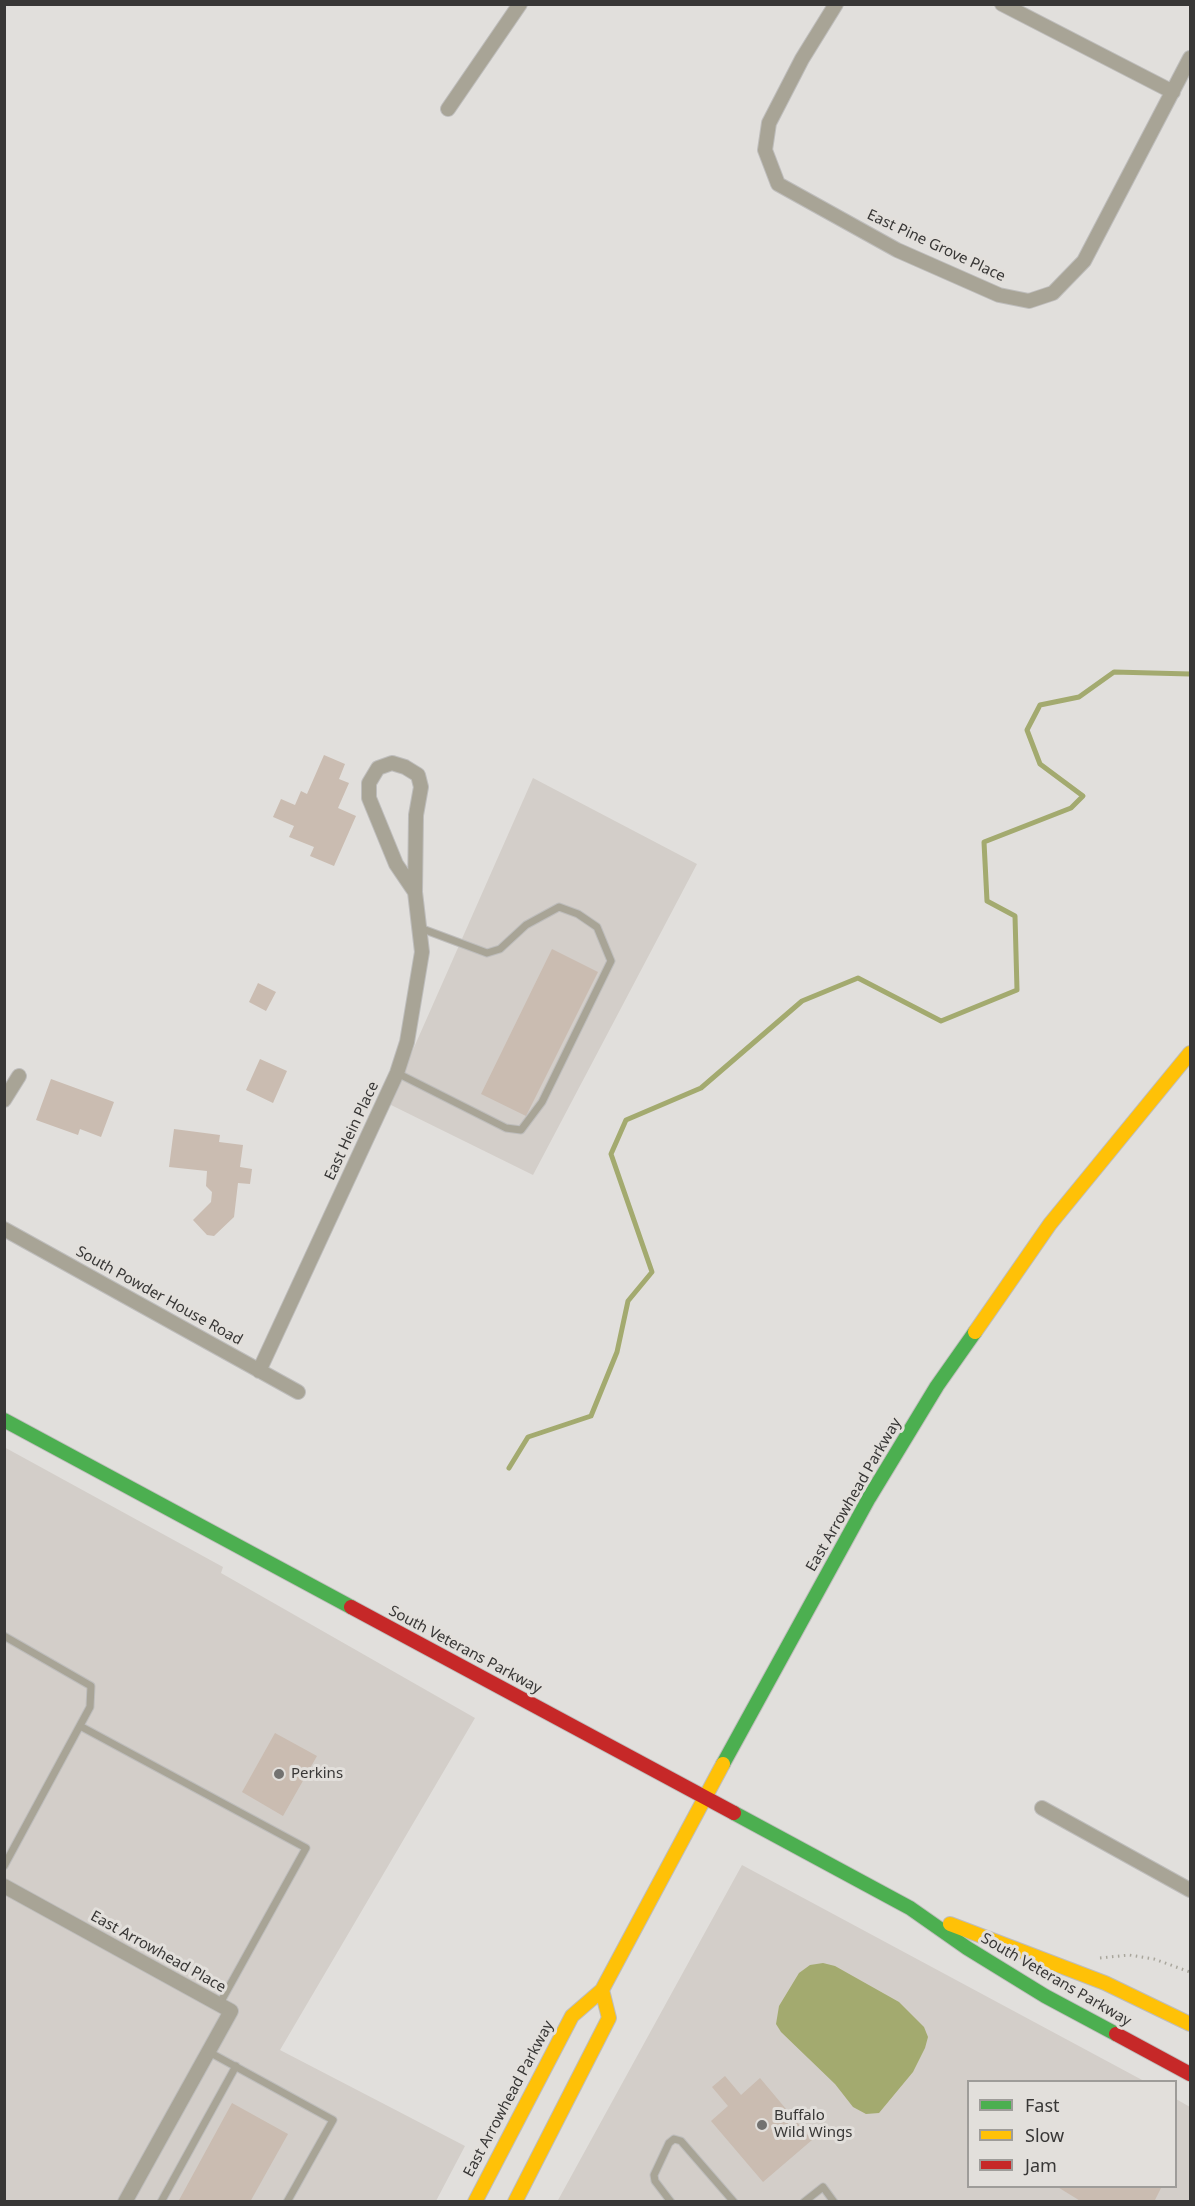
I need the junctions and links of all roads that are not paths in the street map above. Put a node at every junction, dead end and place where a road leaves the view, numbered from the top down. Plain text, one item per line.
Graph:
1 (520, 4) edge
2 (836, 4) edge
3 (1002, 4) edge
4 (1191, 58) edge
5 (1173, 92) junction
6 (448, 110) dead end
7 (415, 892) junction
8 (420, 928) junction
9 (1191, 1053) edge
10 (398, 1074) junction
11 (19, 1077) dead end
12 (4, 1100) edge
13 (4, 1229) edge
14 (259, 1371) junction
15 (298, 1392) dead end
16 (4, 1420) edge
17 (4, 1636) edge
18 (81, 1726) junction
19 (706, 1797) junction
20 (1042, 1808) dead end
21 (4, 1866) edge
22 (4, 1886) edge
23 (1191, 1890) edge
24 (910, 1908) junction
25 (603, 1990) junction
26 (219, 2005) junction
27 (1191, 2024) edge
28 (209, 2052) junction
29 (236, 2066) junction
30 (1191, 2074) edge
31 (125, 2202) edge
32 (162, 2202) edge
33 (287, 2202) edge
34 (475, 2202) edge
35 (515, 2202) edge
36 (671, 2202) edge
37 (734, 2202) edge
38 (804, 2202) edge
39 (834, 2202) edge

1 - 6 street
2 - 5 street, East Pine Grove Place
3 - 5 street
4 - 5 street, East Pine Grove Place
7 - 7 street, East Hein Place
7 - 8 street, East Hein Place
8 - 10 street, East Hein Place
8 - 10 lane
9 - 19 main road, East Arrowhead Parkway
10 - 14 street, East Hein Place
11 - 12 street
13 - 14 street, South Powder House Road
14 - 15 street, South Powder House Road
16 - 19 main road, South Veterans Parkway
17 - 18 lane
18 - 21 lane
18 - 26 lane
19 - 24 main road, South Veterans Parkway
19 - 25 main road, East Arrowhead Parkway
20 - 23 street
22 - 26 street, East Arrowhead Place
24 - 27 main road, South Veterans Parkway
24 - 30 main road, South Veterans Parkway
25 - 34 main road, East Arrowhead Parkway
25 - 35 main road
26 - 28 street, East Arrowhead Place
28 - 29 lane
28 - 31 street, East Arrowhead Place
29 - 32 lane
29 - 33 lane
36 - 37 lane
38 - 39 lane

